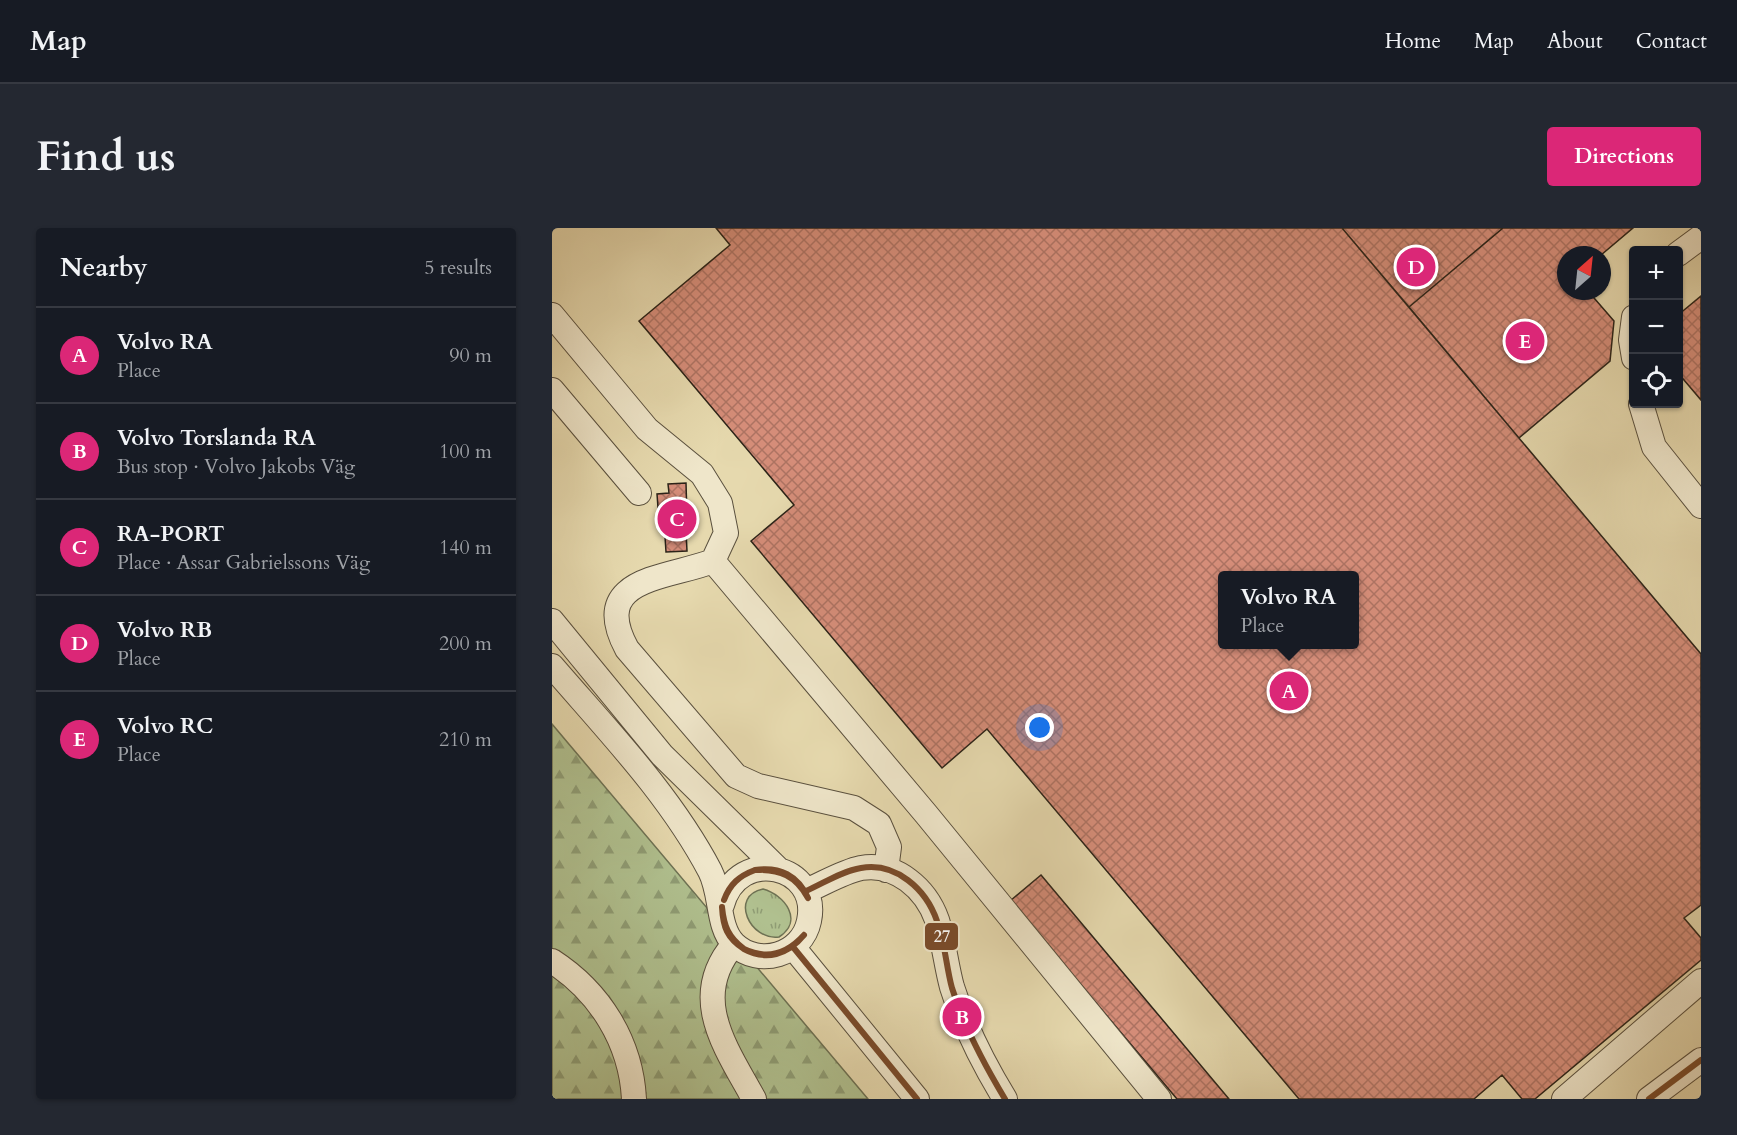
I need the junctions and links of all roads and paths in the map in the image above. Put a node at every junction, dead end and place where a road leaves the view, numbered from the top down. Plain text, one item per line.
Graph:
1 (1701, 237) edge
2 (1683, 250) edge
3 (552, 315) edge
4 (552, 390) edge
5 (1642, 408) edge
6 (639, 493) dead end
7 (1701, 506) edge
8 (712, 561) junction
9 (552, 621) edge
10 (552, 666) edge
11 (779, 870) junction
12 (886, 870) junction
13 (806, 891) junction
14 (722, 905) junction
15 (734, 944) junction
16 (793, 947) junction
17 (552, 961) edge
18 (1701, 981) edge
19 (1701, 1060) edge
20 (887, 1063) junction
21 (634, 1099) edge
22 (754, 1099) edge
23 (917, 1099) edge
24 (932, 1099) edge
25 (1005, 1099) edge
26 (1159, 1099) edge
27 (1564, 1099) edge
28 (1649, 1099) edge

1 - 2 street
3 - 8 street
4 - 6 street
5 - 7 street
8 - 12 street
8 - 26 street
9 - 11 street
10 - 14 street
11 - 13 street
11 - 14 street
12 - 13 street
12 - 25 street
13 - 16 street
14 - 15 street
15 - 16 street
15 - 22 street
16 - 20 street
17 - 21 street
18 - 27 street
19 - 28 street
20 - 23 street
20 - 24 street

